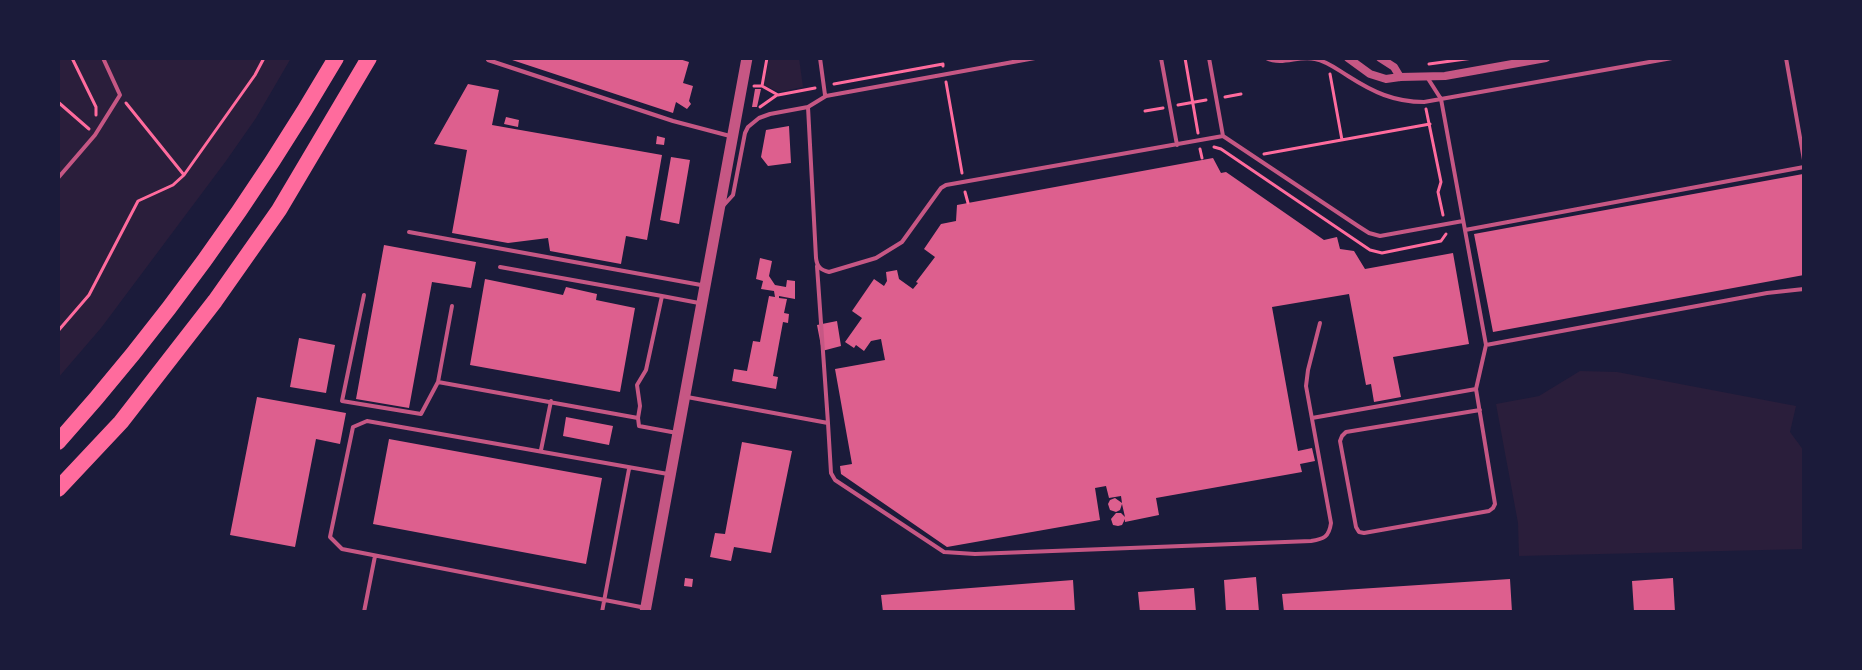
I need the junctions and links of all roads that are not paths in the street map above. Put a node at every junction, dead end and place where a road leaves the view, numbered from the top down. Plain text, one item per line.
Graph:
1 (103, 58) edge
2 (336, 58) edge
3 (369, 58) edge
4 (489, 58) edge
5 (820, 58) edge
6 (1035, 58) edge
7 (1161, 58) edge
8 (1209, 58) edge
9 (1348, 58) edge
10 (1380, 58) edge
11 (1546, 58) edge
12 (1672, 58) edge
13 (1786, 58) edge
14 (743, 59) edge
15 (1267, 59) edge
16 (1400, 77) junction
17 (1427, 77) junction
18 (826, 96) junction
19 (1441, 99) junction
20 (808, 107) junction
21 (1223, 136) junction
22 (732, 137) junction
23 (1177, 145) junction
24 (1804, 160) edge
25 (1804, 167) edge
26 (58, 178) edge
27 (719, 211) junction
28 (1463, 221) junction
29 (1465, 230) junction
30 (409, 232) dead end
31 (817, 265) junction
32 (500, 267) dead end
33 (705, 286) junction
34 (1804, 289) edge
35 (364, 295) dead end
36 (662, 296) junction
37 (702, 303) junction
38 (452, 306) dead end
39 (1320, 323) dead end
40 (1486, 345) junction
41 (438, 382) junction
42 (1476, 389) junction
43 (684, 397) junction
44 (551, 401) junction
45 (1480, 410) junction
46 (638, 418) junction
47 (1312, 418) junction
48 (828, 423) junction
49 (678, 433) junction
50 (58, 442) edge
51 (541, 451) junction
52 (630, 468) junction
53 (670, 475) junction
54 (58, 489) edge
55 (375, 556) junction
56 (604, 599) junction
57 (645, 610) edge
58 (364, 612) edge
59 (602, 612) edge

1 - 26 lane
2 - 50 highway
3 - 54 highway
4 - 22 lane
5 - 18 lane
6 - 18 lane
7 - 23 lane
8 - 21 lane
9 - 16 street
10 - 16 street
11 - 17 street
12 - 19 lane
13 - 24 lane
14 - 22 street
15 - 19 lane
16 - 17 street
17 - 19 lane
18 - 20 lane
19 - 28 lane
20 - 27 lane
20 - 31 lane
21 - 23 lane
21 - 28 lane
22 - 27 street
23 - 31 lane
25 - 29 lane
27 - 33 street
28 - 29 lane
29 - 40 lane
30 - 33 lane
31 - 48 lane
32 - 36 lane
33 - 37 street
34 - 40 lane
35 - 41 lane
36 - 37 lane
36 - 46 lane
37 - 43 street
38 - 41 lane
39 - 47 lane
40 - 42 lane
41 - 44 lane
42 - 45 lane
42 - 47 lane
43 - 48 lane
43 - 49 street
44 - 46 lane
44 - 51 lane
45 - 45 lane
46 - 49 lane
47 - 48 lane
49 - 53 street
51 - 52 lane
51 - 55 lane
52 - 53 lane
52 - 56 lane
53 - 57 street
55 - 56 lane
55 - 58 lane
56 - 57 lane
56 - 59 lane

